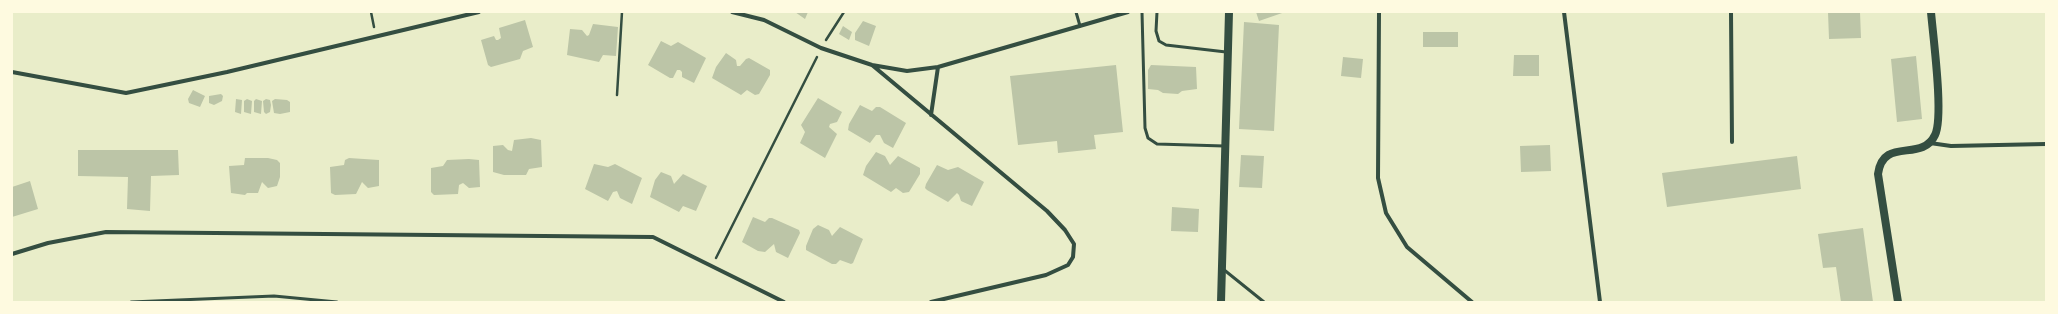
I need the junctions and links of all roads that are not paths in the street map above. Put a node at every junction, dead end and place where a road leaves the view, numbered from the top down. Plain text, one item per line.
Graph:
1 (479, 12) edge
2 (732, 12) edge
3 (1076, 12) edge
4 (1128, 12) edge
5 (1142, 12) edge
6 (1157, 12) edge
7 (1229, 12) edge
8 (1379, 12) edge
9 (1564, 12) edge
10 (1731, 12) edge
11 (1931, 12) edge
12 (1080, 26) junction
13 (1228, 52) junction
14 (872, 65) junction
15 (938, 67) junction
16 (12, 72) edge
17 (931, 115) junction
18 (1732, 142) dead end
19 (1930, 143) junction
20 (2046, 144) edge
21 (1225, 146) junction
22 (12, 254) edge
23 (1222, 268) junction
24 (132, 302) edge
25 (337, 302) edge
26 (784, 302) edge
27 (931, 302) edge
28 (1221, 302) edge
29 (1264, 302) edge
30 (1472, 302) edge
31 (1600, 302) edge
32 (1898, 302) edge

1 - 16 street
2 - 14 street
3 - 12 lane
4 - 12 street
5 - 21 lane
6 - 13 lane
7 - 13 main road
8 - 30 street
9 - 31 street
10 - 18 street
11 - 19 main road
12 - 15 street
13 - 21 main road
14 - 15 street
14 - 17 street
15 - 17 street
17 - 27 street
19 - 20 street
19 - 32 main road
21 - 23 main road
22 - 26 street
23 - 28 main road
23 - 29 lane
24 - 25 lane

